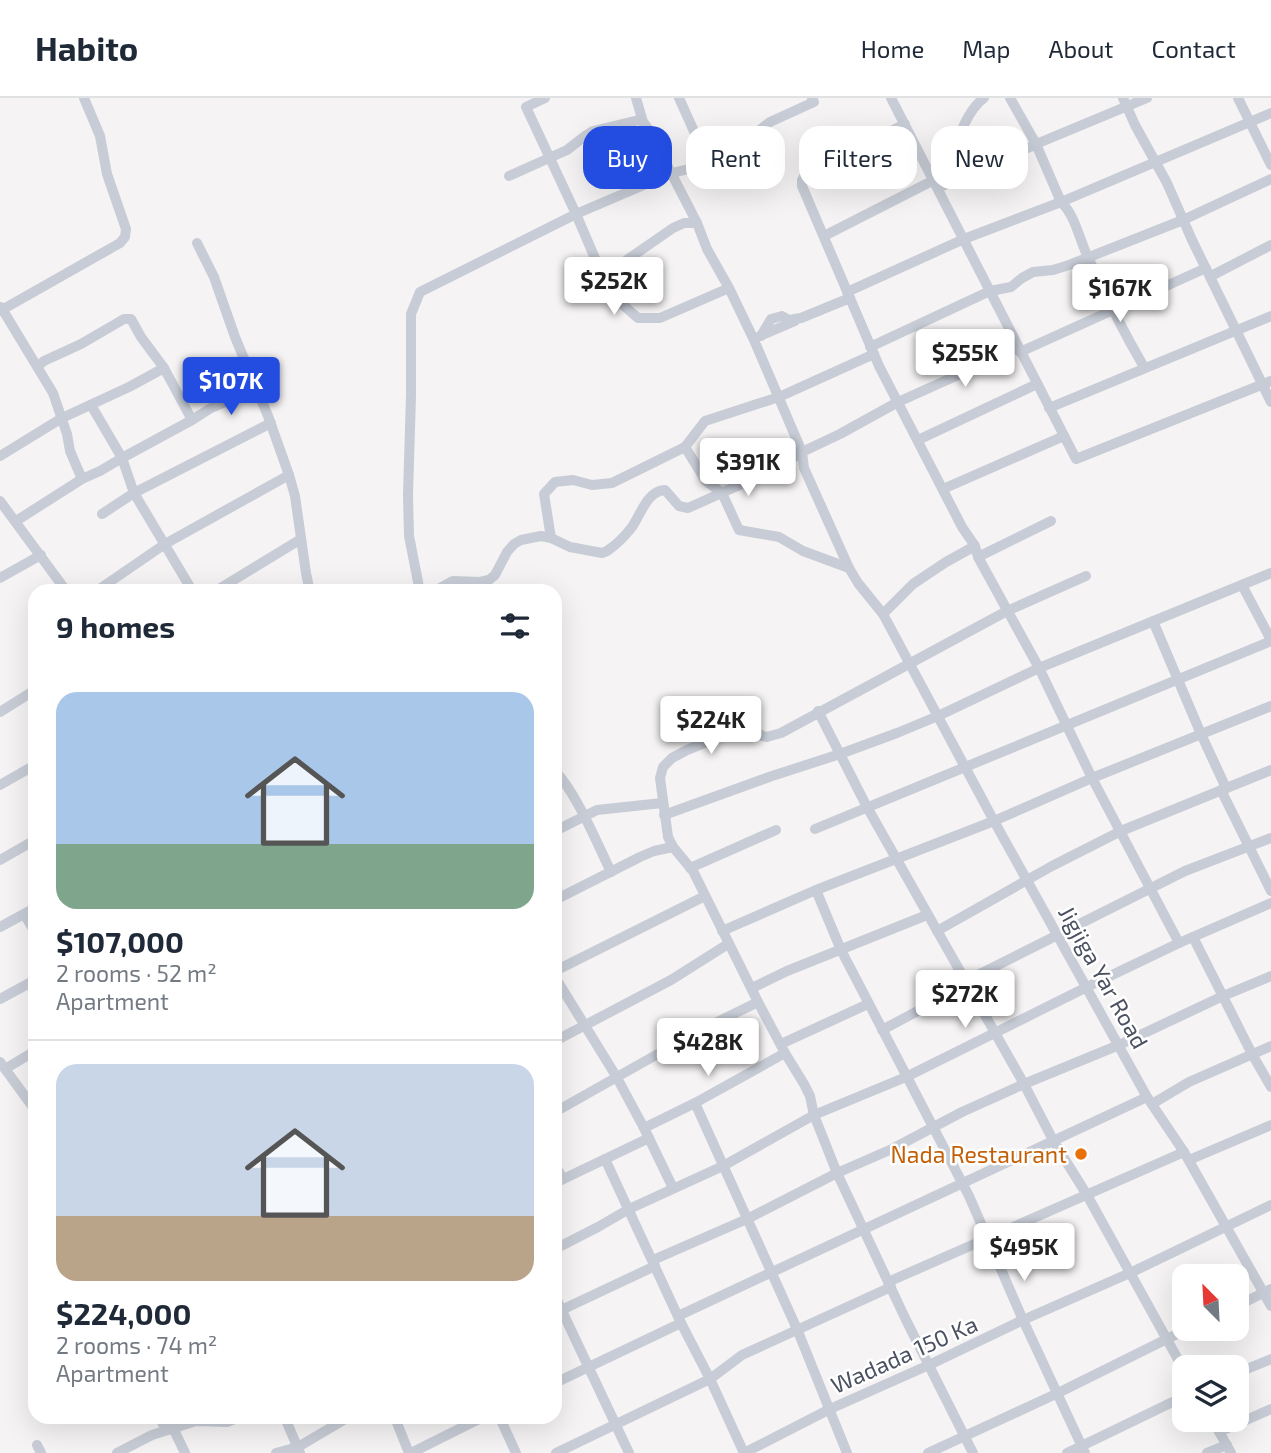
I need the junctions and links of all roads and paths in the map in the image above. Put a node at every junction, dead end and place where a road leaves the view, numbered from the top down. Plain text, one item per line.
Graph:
1 (84, 98) edge
2 (545, 98) edge
3 (636, 98) edge
4 (679, 98) edge
5 (891, 98) edge
6 (984, 98) edge
7 (1010, 98) edge
8 (1147, 98) edge
9 (1238, 98) edge
10 (816, 99) edge
11 (1125, 102) edge
12 (1271, 113) edge
13 (643, 122) junction
14 (1250, 122) junction
15 (905, 124) junction
16 (645, 126) edge
17 (692, 126) edge
18 (765, 126) edge
19 (965, 126) edge
20 (1036, 144) junction
21 (1028, 148) edge
22 (550, 157) junction
23 (1155, 162) junction
24 (1271, 165) edge
25 (686, 170) edge
26 (672, 173) joint
27 (931, 174) edge
28 (509, 176) dead end
29 (1271, 179) edge
30 (931, 186) edge
31 (635, 189) edge
32 (939, 189) edge
33 (1061, 202) junction
34 (576, 214) junction
35 (1183, 220) junction
36 (696, 223) junction
37 (824, 236) junction
38 (964, 239) junction
39 (197, 243) dead end
40 (1271, 246) edge
41 (1088, 257) junction
42 (605, 269) junction
43 (1209, 272) junction
44 (729, 288) junction
45 (990, 291) junction
46 (849, 295) junction
47 (1, 309) edge
48 (1114, 310) junction
49 (1271, 316) edge
50 (1237, 331) junction
51 (757, 338) junction
52 (872, 350) junction
53 (1019, 350) junction
54 (38, 366) junction
55 (1144, 367) junction
56 (164, 368) junction
57 (1267, 383) edge
58 (1037, 384) junction
59 (257, 389) junction
60 (779, 397) junction
61 (898, 402) junction
62 (1271, 402) edge
63 (90, 405) junction
64 (1049, 408) junction
65 (62, 418) junction
66 (192, 420) junction
67 (271, 424) junction
68 (1064, 436) junction
69 (918, 440) junction
70 (685, 447) junction
71 (802, 452) junction
72 (0, 456) edge
73 (122, 458) junction
74 (289, 475) junction
75 (82, 479) junction
76 (943, 489) junction
77 (134, 493) junction
78 (722, 493) junction
79 (0, 501) edge
80 (102, 513) dead end
81 (16, 521) junction
82 (1051, 522) dead end
83 (551, 538) junction
84 (302, 539) junction
85 (165, 544) junction
86 (975, 546) junction
87 (41, 555) junction
88 (978, 557) junction
89 (849, 568) junction
90 (1271, 573) edge
91 (1086, 576) dead end
92 (0, 579) edge
93 (61, 584) edge
94 (107, 584) edge
95 (188, 584) edge
96 (227, 584) edge
97 (308, 584) edge
98 (419, 584) edge
99 (448, 584) edge
100 (1242, 585) junction
101 (1007, 611) junction
102 (883, 614) junction
103 (1153, 621) junction
104 (1271, 641) edge
105 (909, 663) junction
106 (1039, 668) junction
107 (1178, 680) junction
108 (28, 694) edge
109 (1271, 706) edge
110 (818, 711) junction
111 (0, 712) edge
112 (938, 716) junction
113 (1067, 725) junction
114 (1201, 734) junction
115 (840, 754) junction
116 (966, 766) junction
117 (28, 769) edge
118 (1271, 770) edge
119 (1092, 778) junction
120 (562, 779) edge
121 (0, 785) edge
122 (1223, 789) junction
123 (662, 803) junction
124 (867, 807) junction
125 (664, 815) junction
126 (583, 816) junction
127 (994, 821) junction
128 (562, 827) edge
129 (815, 829) dead end
130 (776, 830) dead end
131 (1121, 831) junction
132 (1271, 838) edge
133 (28, 844) edge
134 (1250, 846) junction
135 (673, 847) junction
136 (0, 860) edge
137 (898, 860) junction
138 (690, 868) junction
139 (611, 872) junction
140 (1028, 881) junction
141 (1151, 888) junction
142 (816, 890) junction
143 (1271, 891) edge
144 (562, 896) edge
145 (705, 896) junction
146 (1271, 904) edge
147 (28, 912) edge
148 (24, 914) junction
149 (928, 915) junction
150 (28, 921) edge
151 (0, 927) edge
152 (722, 931) junction
153 (937, 931) junction
154 (1058, 934) junction
155 (1193, 937) junction
156 (1179, 943) junction
157 (728, 944) junction
158 (841, 950) junction
159 (562, 968) edge
160 (1271, 976) edge
161 (966, 981) junction
162 (28, 984) edge
163 (1087, 986) junction
164 (562, 988) edge
165 (752, 988) junction
166 (1223, 996) junction
167 (0, 999) edge
168 (758, 1002) junction
169 (868, 1004) junction
170 (585, 1024) junction
171 (882, 1030) junction
172 (994, 1033) junction
173 (562, 1037) edge
174 (1119, 1045) junction
175 (1271, 1045) edge
176 (783, 1049) junction
177 (28, 1054) edge
178 (1252, 1054) junction
179 (2, 1066) edge
180 (616, 1076) junction
181 (905, 1077) junction
182 (1024, 1084) junction
183 (1271, 1087) edge
184 (1150, 1100) junction
185 (28, 1101) edge
186 (695, 1103) junction
187 (562, 1108) edge
188 (814, 1115) junction
189 (1271, 1125) edge
190 (933, 1127) junction
191 (646, 1133) junction
192 (1054, 1142) junction
193 (1186, 1156) junction
194 (605, 1159) junction
195 (723, 1166) junction
196 (837, 1173) junction
197 (562, 1180) edge
198 (962, 1183) junction
199 (673, 1188) junction
200 (1087, 1195) junction
201 (1271, 1205) edge
202 (629, 1209) junction
203 (747, 1219) junction
204 (1226, 1227) junction
205 (863, 1229) junction
206 (988, 1238) junction
207 (562, 1245) edge
208 (654, 1263) junction
209 (1130, 1272) junction
210 (772, 1273) junction
211 (889, 1284) junction
212 (1268, 1291) edge
213 (1250, 1300) edge
214 (1271, 1306) edge
215 (562, 1309) edge
216 (562, 1318) edge
217 (679, 1320) junction
218 (1023, 1320) junction
219 (797, 1329) junction
220 (1172, 1336) edge
221 (1166, 1339) junction
222 (1175, 1355) edge
223 (1271, 1359) edge
224 (929, 1365) junction
225 (588, 1367) junction
226 (1249, 1368) edge
227 (562, 1380) edge
228 (710, 1380) junction
229 (1058, 1393) junction
230 (1172, 1403) edge
231 (830, 1409) junction
232 (1271, 1409) edge
233 (1249, 1419) edge
234 (165, 1424) edge
235 (186, 1424) edge
236 (288, 1424) edge
237 (338, 1424) edge
238 (398, 1424) edge
239 (469, 1424) edge
240 (503, 1424) edge
241 (615, 1425) junction
242 (169, 1429) junction
243 (1219, 1432) edge
244 (964, 1436) junction
245 (1229, 1449) edge
246 (299, 1450) edge
247 (1084, 1450) edge
248 (117, 1453) edge
249 (185, 1453) edge
250 (276, 1453) edge
251 (410, 1453) edge
252 (516, 1453) edge
253 (556, 1453) edge
254 (629, 1453) edge
255 (744, 1453) edge
256 (847, 1453) edge
257 (929, 1453) edge
258 (973, 1453) edge
259 (1067, 1453) edge
260 (1207, 1453) edge

1 - 47 street
2 - 22 street
3 - 13 street, Jigjiga Yar Road
4 - 17 street
5 - 15 street
6 - 19 street
7 - 20 street
8 - 11 street
9 - 14 street
10 - 18 street
11 - 20 street
11 - 23 street
12 - 14 street
13 - 16 street, Jigjiga Yar Road
13 - 22 street
14 - 23 street
14 - 24 street
15 - 27 street
15 - 37 street
20 - 21 street
20 - 33 street
22 - 28 street
22 - 34 street
23 - 33 street
23 - 35 street
25 - 26 street
26 - 36 street, Jigjiga Yar Road
29 - 35 street
30 - 37 street
31 - 34 street
32 - 38 street
33 - 38 street
33 - 41 street
34 - 42 street
34 - 98 street
35 - 41 street
35 - 43 street
36 - 42 street
36 - 44 street, Jigjiga Yar Road
37 - 46 street
38 - 45 street
38 - 46 street
39 - 59 street
40 - 43 street
41 - 45 street
41 - 48 street
42 - 44 street
43 - 48 street
43 - 50 street
44 - 51 street, Jigjiga Yar Road
45 - 52 street
45 - 53 street
46 - 51 street
46 - 52 street
47 - 54 street
48 - 53 street
48 - 55 street
49 - 50 street
50 - 55 street
50 - 57 street
51 - 60 street, Jigjiga Yar Road
52 - 60 street
52 - 61 street
53 - 58 street
53 - 61 street
54 - 56 street
54 - 65 street
55 - 64 street
56 - 63 street
56 - 66 street
57 - 62 street
57 - 68 street
58 - 64 street
58 - 69 street
59 - 66 street
59 - 67 street
60 - 70 street
60 - 71 street, Jigjiga Yar Road
61 - 69 street
61 - 71 street
63 - 65 street
63 - 73 street
64 - 68 street
65 - 72 street
65 - 75 street
66 - 73 street
67 - 74 street
67 - 77 street
68 - 76 street
69 - 76 street
70 - 78 street
70 - 83 street
71 - 78 street
71 - 89 street, Jigjiga Yar Road
73 - 75 street
73 - 77 street
74 - 84 street
74 - 85 street
75 - 81 street
76 - 86 street
77 - 80 street
77 - 85 street
78 - 83 street
78 - 89 street
79 - 81 street
81 - 87 street
82 - 88 street
83 - 99 street
84 - 96 street
84 - 97 street
85 - 94 street
85 - 95 street
86 - 88 street
86 - 102 street
87 - 92 street
87 - 93 street
88 - 101 street
89 - 102 street, Jigjiga Yar Road
90 - 100 street
91 - 101 street
100 - 103 street
100 - 104 street
101 - 105 street
101 - 106 street
102 - 105 street, Jigjiga Yar Road
103 - 106 street
103 - 107 street
104 - 107 street
105 - 110 street
105 - 112 street, Jigjiga Yar Road
106 - 112 street
106 - 113 street
107 - 113 street
107 - 114 street
108 - 111 street
109 - 114 street
110 - 115 street
110 - 123 street
112 - 115 street
112 - 116 street, Jigjiga Yar Road
113 - 116 street
113 - 119 street
114 - 119 street
114 - 122 street
115 - 124 street
115 - 125 street
116 - 124 street
116 - 127 street, Jigjiga Yar Road
117 - 121 street
118 - 122 street
119 - 127 street
119 - 131 street
120 - 126 street
122 - 131 street
122 - 134 street
123 - 125 street
123 - 126 street
124 - 129 street
124 - 137 street
125 - 135 street
126 - 128 street
126 - 139 street
127 - 137 street
127 - 140 street, Jigjiga Yar Road
130 - 138 street
131 - 140 street
131 - 141 street
132 - 134 street
133 - 136 street
134 - 141 street
134 - 143 street
135 - 138 street
135 - 139 street
137 - 142 street
137 - 149 street
138 - 145 street
139 - 144 street
140 - 153 street
140 - 154 street, Jigjiga Yar Road
141 - 154 street
141 - 156 street
142 - 152 street
142 - 158 street
145 - 152 street
145 - 159 street
146 - 155 street
147 - 148 street
148 - 150 street
148 - 151 street
149 - 153 street
149 - 158 street
152 - 157 street
153 - 161 street
154 - 161 street
154 - 163 street, Jigjiga Yar Road
155 - 156 street
155 - 166 street
156 - 163 street
157 - 165 street
157 - 170 street
158 - 165 street
158 - 169 street
160 - 166 street
161 - 171 street
161 - 172 street
162 - 167 street
163 - 172 street
163 - 174 street, Jigjiga Yar Road
164 - 170 street
165 - 168 street
166 - 174 street
166 - 178 street
168 - 176 street
168 - 180 street
169 - 171 street
169 - 176 street
170 - 173 street
170 - 180 street
171 - 181 street
172 - 181 street
172 - 182 street
174 - 182 street
174 - 184 street, Jigjiga Yar Road
175 - 178 street
176 - 186 street
176 - 188 street
177 - 179 street
178 - 183 street
178 - 184 street
179 - 185 street
180 - 187 street
180 - 191 street
181 - 188 street
181 - 190 street
182 - 190 street
182 - 192 street
184 - 192 street
184 - 193 street, Jigjiga Yar Road
186 - 191 street
186 - 195 street
188 - 195 street
188 - 196 street
189 - 193 street
190 - 196 street
190 - 198 street
191 - 194 street
191 - 199 street
192 - 198 street
192 - 200 street
193 - 200 street
193 - 204 street, Jigjiga Yar Road
194 - 197 street
194 - 202 street
195 - 199 street
195 - 203 street
196 - 203 street
196 - 205 street
198 - 205 street
198 - 206 street
199 - 202 street
200 - 206 street
200 - 209 street
201 - 204 street, Wadada 150 Ka
202 - 207 street
202 - 208 street
203 - 208 street
203 - 210 street
204 - 209 street, Wadada 150 Ka
204 - 212 street, Jigjiga Yar Road
205 - 210 street
205 - 211 street
206 - 211 street
206 - 218 street
208 - 215 street
208 - 217 street
209 - 218 street, Wadada 150 Ka
209 - 221 street
210 - 217 street
210 - 219 street
211 - 219 street
211 - 224 street
212 - 213 street
212 - 214 street, Jigjiga Yar Road
216 - 225 street
217 - 225 street
217 - 228 street
218 - 224 street, Wadada 150 Ka
218 - 229 street
219 - 228 street
219 - 231 street
220 - 221 street
221 - 222 street
221 - 229 street
223 - 226 street
224 - 231 street, Wadada 150 Ka
224 - 244 street
225 - 227 street
225 - 241 street
228 - 241 street
228 - 255 street
229 - 244 street
229 - 247 street
230 - 247 street
231 - 255 street, Wadada 150 Ka
231 - 256 street
232 - 233 street
234 - 242 street
235 - 242 street
236 - 246 street
237 - 246 street
238 - 251 street
239 - 251 street
240 - 252 street
241 - 253 street
241 - 254 street
242 - 248 street
242 - 249 street
243 - 245 street
244 - 257 street
244 - 258 street
245 - 260 street
246 - 250 street
247 - 259 street

